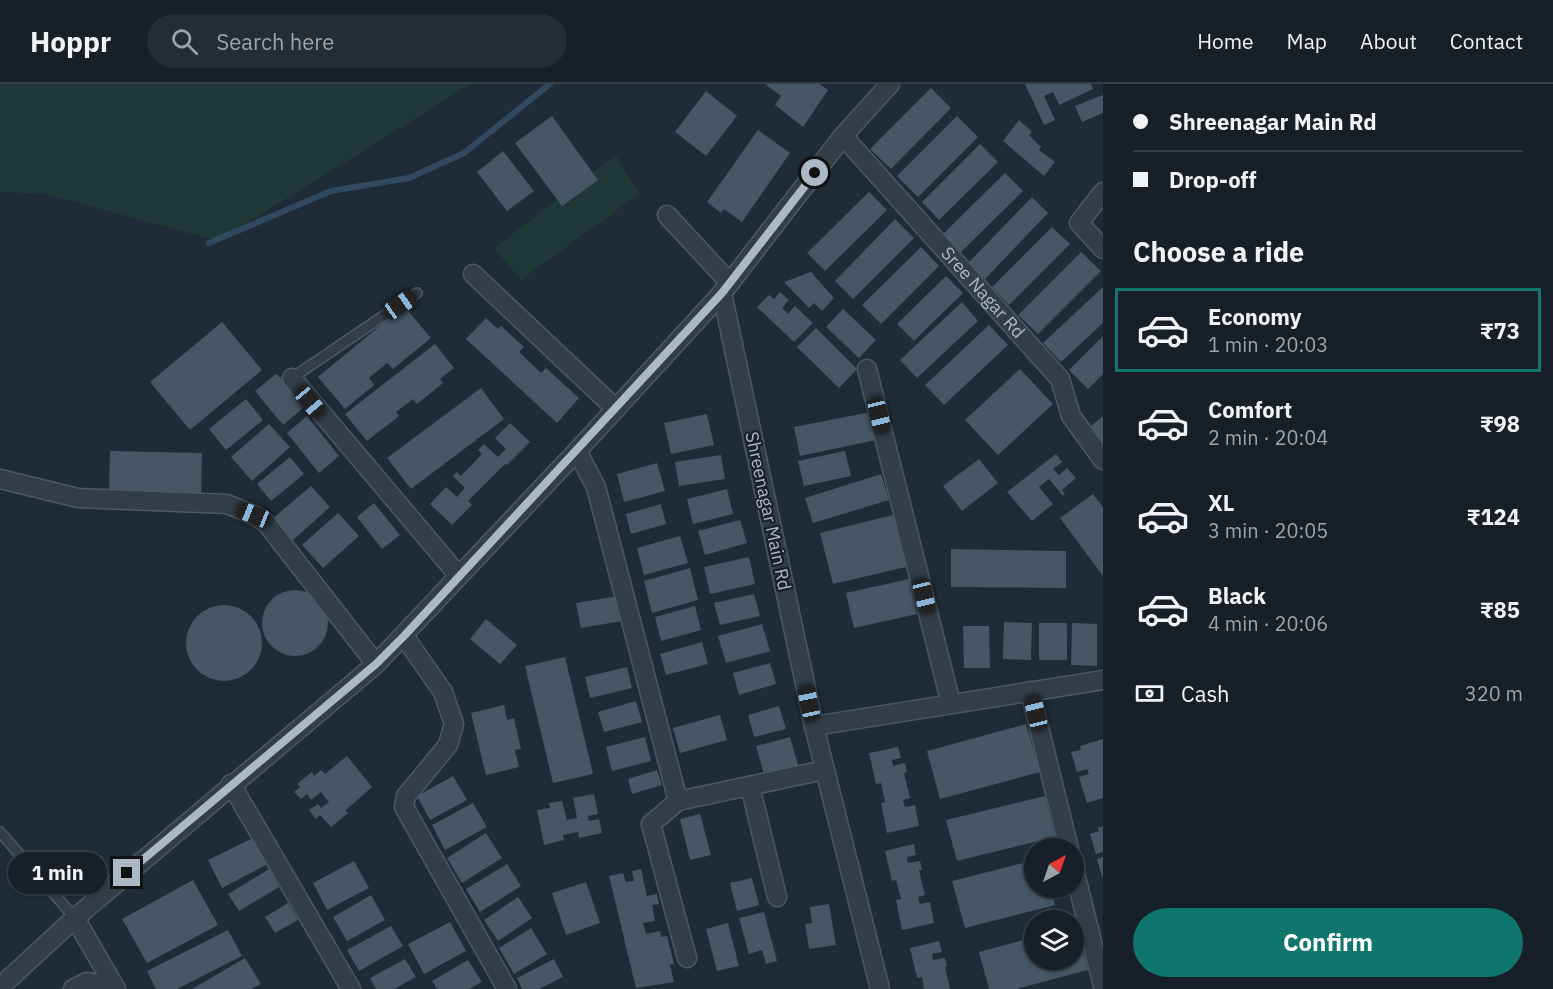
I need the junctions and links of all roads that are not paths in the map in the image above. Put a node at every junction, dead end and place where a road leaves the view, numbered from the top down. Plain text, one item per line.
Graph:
1 (890, 84) edge
2 (843, 136) junction
3 (1103, 192) edge
4 (667, 215) dead end
5 (1103, 249) edge
6 (473, 274) dead end
7 (726, 288) junction
8 (417, 293) dead end
9 (867, 369) dead end
10 (292, 378) joint
11 (616, 409) junction
12 (577, 451) junction
13 (1103, 460) edge
14 (0, 479) edge
15 (459, 576) junction
16 (404, 636) junction
17 (376, 664) junction
18 (1103, 680) edge
19 (1030, 691) junction
20 (951, 704) junction
21 (814, 726) junction
22 (824, 770) junction
23 (231, 784) junction
24 (750, 786) junction
25 (678, 801) junction
26 (0, 832) edge
27 (1066, 838) edge
28 (777, 897) dead end
29 (1081, 898) edge
30 (75, 918) junction
31 (687, 958) dead end
32 (1103, 986) edge
33 (0, 987) edge
34 (74, 989) edge
35 (101, 989) edge
36 (116, 989) edge
37 (351, 989) edge
38 (507, 989) edge
39 (880, 989) edge

1 - 2 street
2 - 7 street
2 - 13 street, Sree Nagar Rd
3 - 5 street
4 - 7 street
6 - 11 street
7 - 11 street
7 - 21 street, Shreenagar Main Rd
8 - 10 lane
9 - 20 street
10 - 15 street
11 - 12 street
12 - 15 street
12 - 25 street
14 - 17 street
15 - 16 street
16 - 17 street
16 - 38 street
17 - 23 street
18 - 19 street
19 - 20 street
19 - 27 street
20 - 21 street
21 - 22 street, Shreenagar Main Rd
22 - 24 street
22 - 39 street, Shreenagar Main Rd
23 - 30 street
23 - 37 street
24 - 25 street
24 - 28 street
25 - 31 street
26 - 30 lane
29 - 32 street
30 - 33 street
30 - 36 street
34 - 35 street

